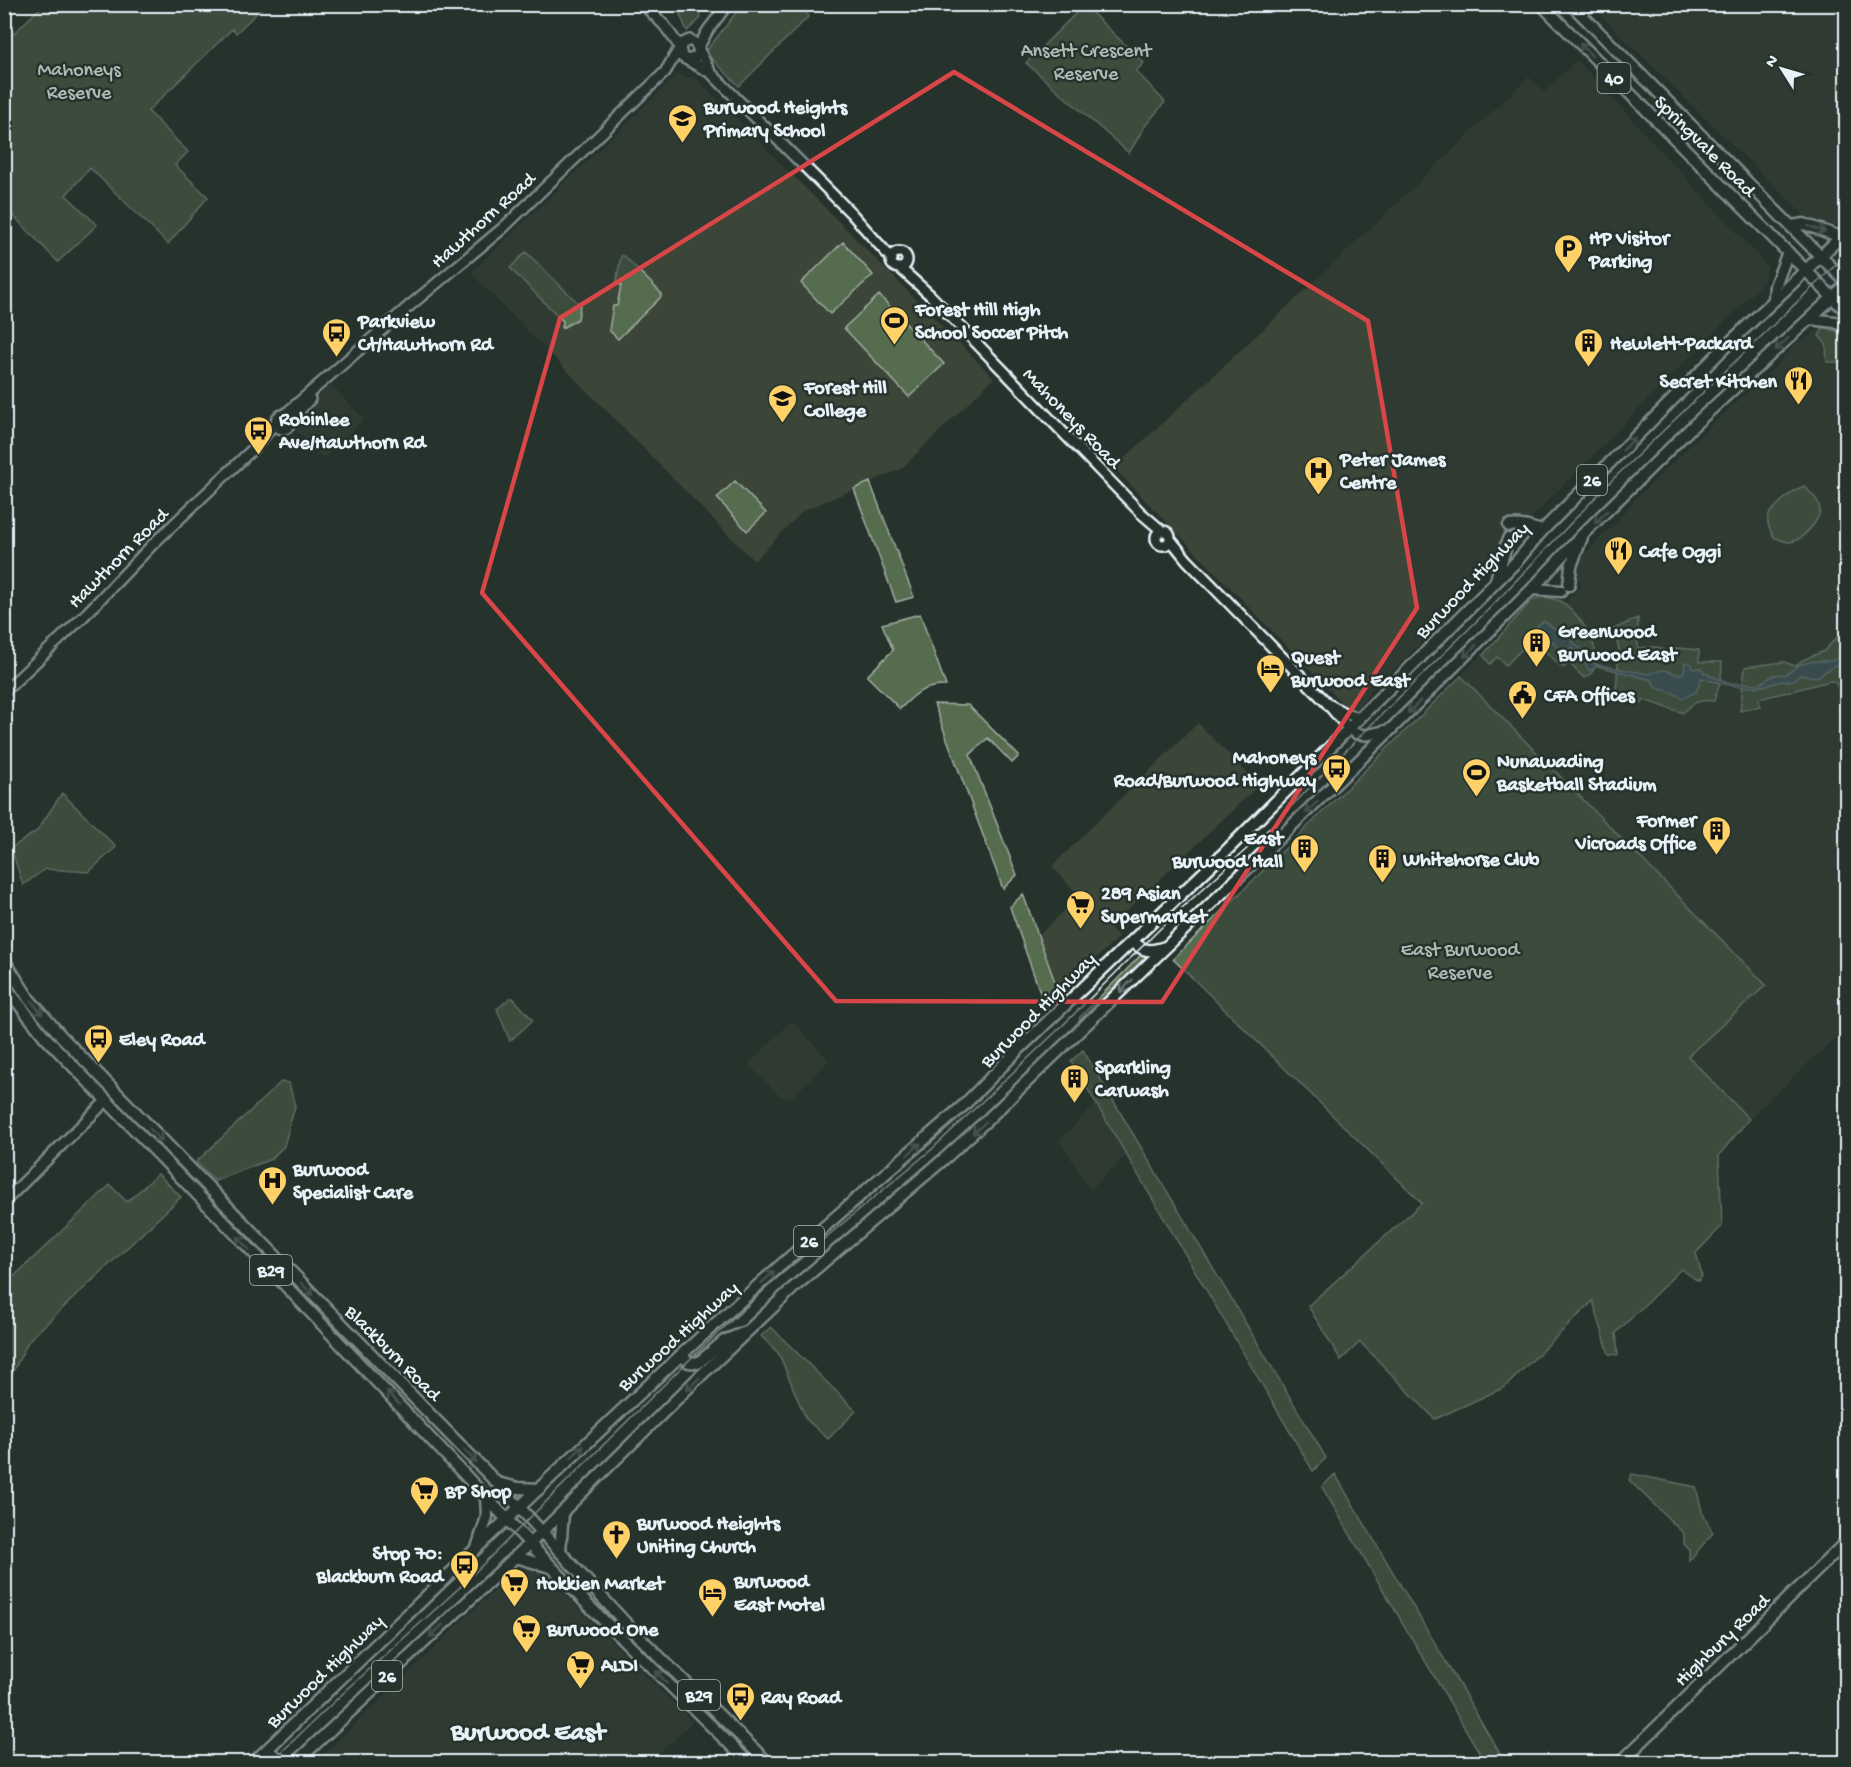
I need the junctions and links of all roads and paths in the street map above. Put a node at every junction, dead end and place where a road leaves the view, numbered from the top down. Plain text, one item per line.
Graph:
1 (643, 4) edge
2 (728, 4) edge
3 (1541, 4) edge
4 (1571, 4) edge
5 (664, 25) junction
6 (708, 30) junction
7 (689, 40) junction
8 (679, 48) junction
9 (698, 49) junction
10 (688, 60) junction
11 (665, 72) junction
12 (711, 73) junction
13 (1792, 226) junction
14 (1844, 234) edge
15 (1788, 252) junction
16 (1821, 256) junction
17 (1806, 270) junction
18 (1846, 283) edge
19 (1833, 297) junction
20 (1774, 299) junction
21 (1846, 311) edge
22 (1810, 319) junction
23 (1846, 327) edge
24 (1509, 526) dead end
25 (1542, 531) junction
26 (1583, 534) junction
27 (1508, 539) dead end
28 (1495, 583) junction
29 (1532, 589) junction
30 (4, 692) edge
31 (1326, 702) junction
32 (1359, 718) junction
33 (1348, 729) junction
34 (1392, 729) junction
35 (1132, 940) junction
36 (1168, 946) junction
37 (4, 960) edge
38 (4, 985) edge
39 (116, 1093) junction
40 (106, 1101) junction
41 (4, 1202) edge
42 (292, 1275) junction
43 (284, 1284) junction
44 (749, 1330) junction
45 (681, 1355) junction
46 (497, 1483) junction
47 (539, 1489) junction
48 (486, 1496) junction
49 (519, 1507) junction
50 (563, 1512) junction
51 (507, 1518) junction
52 (542, 1532) junction
53 (1846, 1542) edge
54 (530, 1544) junction
55 (478, 1545) junction
56 (561, 1552) junction
57 (516, 1557) junction
58 (553, 1568) junction
59 (704, 1699) junction
60 (693, 1709) junction
61 (267, 1750) junction
62 (254, 1762) edge
63 (283, 1762) edge
64 (296, 1762) edge
65 (748, 1762) edge
66 (767, 1762) edge
67 (1621, 1762) edge

1 - 5 main road
2 - 6 main road
15 -> 3 main road, Springvale Road / 40
4 - 13 main road, Springvale Road / 40
5 - 7 main road
5 - 8 main road
6 - 7 main road
6 - 9 main road
7 - 8 main road
7 - 9 main road
8 - 10 main road
8 - 11 main road, Hawthorn Road
9 - 10 main road
9 - 12 main road
10 - 11 main road, Hawthorn Road
10 - 12 main road
11 - 30 main road, Hawthorn Road
12 - 31 main road, Mahoneys Road
13 -> 14 main road
13 - 16 main road, Springvale Road / 40
14 - 16 main road, Burwood Highway / 26
15 - 17 main road, Springvale Road / 40
15 - 20 main road
16 - 17 main road, Burwood Highway / 26
16 - 18 main road, Springvale Road / 40
17 - 19 main road, Springvale Road / 40
17 - 20 main road, Burwood Highway / 26
18 - 19 main road, 26
19 - 21 main road, Springvale Road / 40
19 - 22 main road, 26
25 -> 20 main road, Burwood Highway / 26
22 - 23 main road
22 -> 26 main road, 26
24 - 25 main road
25 - 28 main road, Burwood Highway / 26
26 - 29 main road, 26
26 - 29 main road
27 - 28 main road
28 - 32 main road, Burwood Highway / 26
29 -> 34 main road, 26
31 - 32 main road, Mahoneys Road
31 - 33 main road, Mahoneys Road
32 - 33 main road, Burwood Highway / 26
33 - 34 main road
33 - 35 main road, Burwood Highway / 26
34 -> 36 main road, 26
35 - 36 main road
45 -> 35 main road, Burwood Highway / 26
36 -> 44 main road, 26
37 -> 39 main road, Blackburn Road / B29
38 - 40 main road, Blackburn Road / B29
39 - 40 main road
39 -> 42 main road, Blackburn Road / B29
40 - 41 main road
43 -> 40 main road, Blackburn Road / B29
42 - 43 main road
42 -> 46 main road, Blackburn Road / B29
48 -> 43 main road, Blackburn Road / B29
44 - 45 main road
44 -> 50 main road, 26
47 -> 45 main road, Burwood Highway / 26
46 - 47 main road
46 - 49 main road, Blackburn Road / B29
47 - 49 main road, Burwood Highway / 26
48 - 51 main road, Blackburn Road / B29
48 - 55 main road
49 - 51 main road, Burwood Highway / 26
49 - 52 main road, Blackburn Road / B29
50 - 52 main road, 26
50 - 56 main road
51 - 54 main road, Blackburn Road / B29
51 - 55 main road, Burwood Highway / 26
52 - 54 main road, 26
52 - 56 main road, Blackburn Road / B29
53 - 67 main road, Highbury Road
54 - 57 main road, 26
54 - 58 main road, Blackburn Road / B29
55 - 61 main road, Burwood Highway / 26
56 - 59 main road, Blackburn Road / B29
57 - 58 main road
57 -> 64 main road, 26
60 -> 58 main road, Blackburn Road / B29
59 - 60 main road
59 - 66 main road, Blackburn Road / B29
60 - 65 main road, Blackburn Road / B29
61 - 62 main road, Burwood Highway / 26
61 - 63 main road

